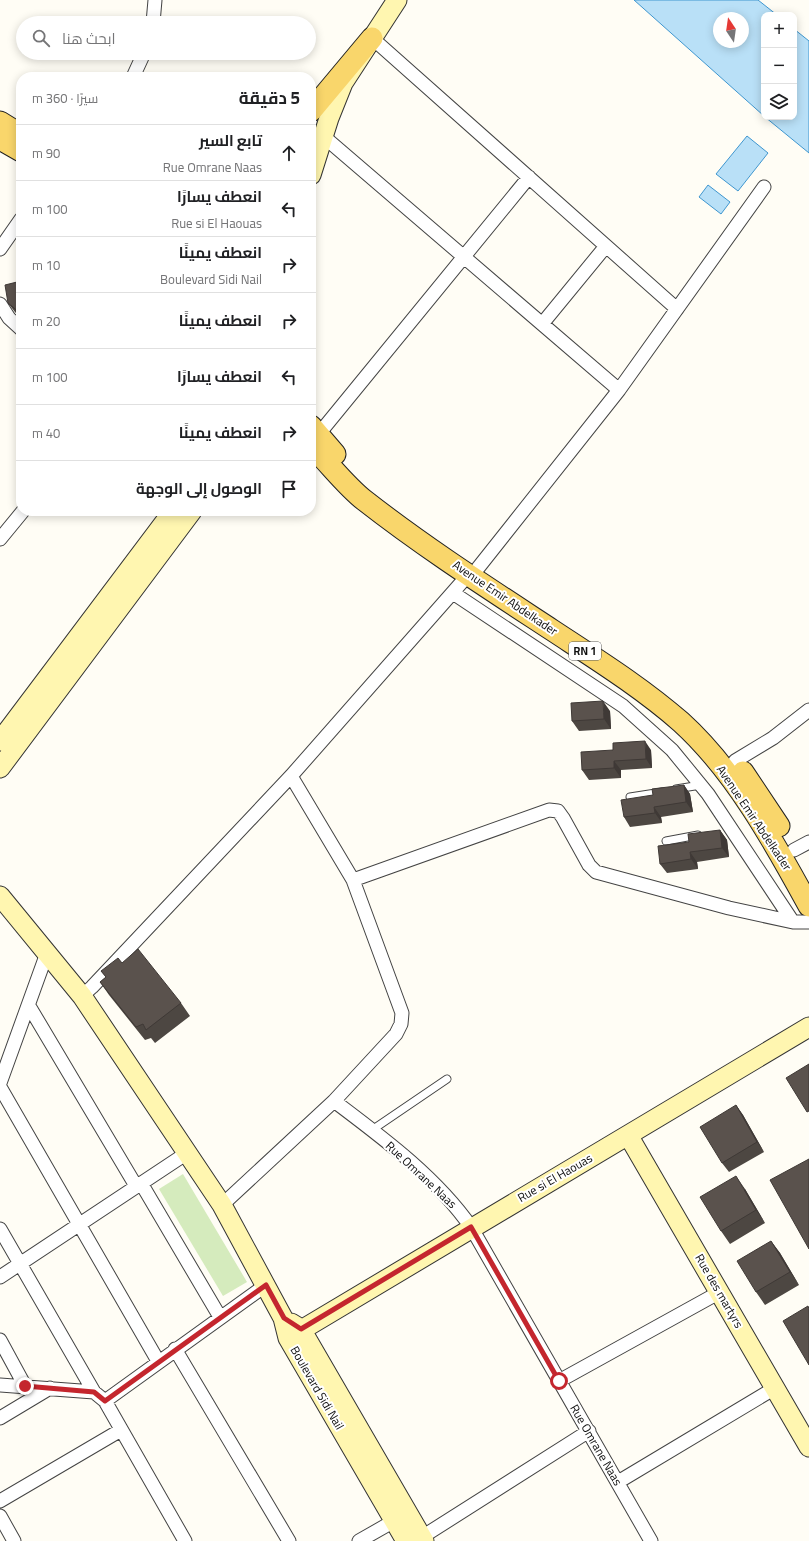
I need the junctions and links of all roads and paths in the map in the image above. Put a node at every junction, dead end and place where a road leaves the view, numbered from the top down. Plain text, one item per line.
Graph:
1 (155, 0) edge
2 (398, 0) edge
3 (154, 16) edge
4 (372, 38) junction
5 (141, 60) edge
6 (135, 72) edge
7 (316, 105) edge
8 (0, 122) edge
9 (16, 132) edge
10 (323, 136) junction
11 (0, 139) edge
12 (16, 148) edge
13 (316, 159) edge
14 (529, 177) junction
15 (764, 187) dead end
16 (16, 226) edge
17 (606, 246) junction
18 (0, 248) edge
19 (463, 256) junction
20 (0, 304) edge
21 (677, 309) junction
22 (16, 324) edge
23 (542, 324) junction
24 (619, 390) junction
25 (316, 432) edge
26 (316, 440) edge
27 (19, 516) edge
28 (169, 516) edge
29 (188, 516) edge
30 (0, 539) edge
31 (473, 571) junction
32 (453, 594) junction
33 (809, 710) edge
34 (0, 741) edge
35 (735, 761) junction
36 (0, 768) edge
37 (291, 776) junction
38 (702, 785) junction
39 (630, 797) edge
40 (703, 834) edge
41 (666, 841) dead end
42 (801, 846) edge
43 (809, 877) edge
44 (353, 880) junction
45 (0, 896) edge
46 (809, 906) edge
47 (793, 922) junction
48 (809, 922) edge
49 (47, 953) junction
50 (82, 996) junction
51 (29, 1006) junction
52 (809, 1027) edge
53 (447, 1079) dead end
54 (0, 1083) edge
55 (0, 1087) edge
56 (334, 1101) junction
57 (372, 1130) junction
58 (628, 1135) junction
59 (187, 1153) junction
60 (139, 1184) junction
61 (222, 1205) junction
62 (78, 1225) junction
63 (471, 1227) junction
64 (0, 1229) edge
65 (20, 1265) junction
66 (0, 1277) edge
67 (266, 1285) junction
68 (720, 1292) junction
69 (220, 1317) junction
70 (295, 1333) junction
71 (0, 1340) edge
72 (175, 1349) junction
73 (158, 1361) junction
74 (559, 1381) junction
75 (0, 1385) edge
76 (25, 1386) junction
77 (50, 1388) junction
78 (775, 1388) junction
79 (94, 1392) junction
80 (105, 1401) junction
81 (0, 1418) edge
82 (121, 1430) junction
83 (589, 1432) junction
84 (809, 1447) edge
85 (618, 1482) junction
86 (0, 1501) edge
87 (0, 1516) edge
88 (394, 1520) junction
89 (417, 1540) edge
90 (14, 1541) edge
91 (185, 1541) edge
92 (289, 1541) edge
93 (359, 1541) edge
94 (651, 1541) edge

1 - 3 street
2 - 4 main road
4 - 7 main road
4 - 10 main road
4 - 14 street
5 - 6 street
8 - 9 main road
10 - 13 main road
10 - 19 street
11 - 12 main road
14 - 17 street
14 - 19 street
15 - 21 street
16 - 18 street
17 - 21 street
17 - 23 street
19 - 23 street
19 - 25 street
20 - 22 street
21 - 24 street
23 - 24 street
24 - 31 street
26 - 31 main road, Avenue Emir Abdelkader / RN 1
27 - 30 street
28 - 34 main road
29 - 36 main road
31 - 32 street
31 - 35 main road, Avenue Emir Abdelkader / RN 1
31 - 46 main road, Avenue Emir Abdelkader / RN 1
32 - 37 street
32 - 38 street
33 - 35 street
35 - 42 main road, Avenue Emir Abdelkader / RN 1
37 - 44 street
37 - 50 street
38 - 39 lane
38 - 47 street
40 - 41 lane
42 - 43 main road, Avenue Emir Abdelkader / RN 1
44 - 47 street
44 - 56 street
45 - 49 main road
47 - 48 street
49 - 50 main road
49 - 51 street
50 - 59 main road
51 - 54 street
51 - 60 street
52 - 58 main road, Rue si El Haouas
53 - 57 lane
55 - 62 street
56 - 57 street, Rue Omrane Naas
56 - 61 street
57 - 63 street, Rue Omrane Naas
58 - 63 main road, Rue si El Haouas
58 - 68 main road, Rue des martyrs
59 - 60 street
59 - 61 main road
60 - 62 street
60 - 69 street
61 - 67 main road
62 - 65 street
62 - 73 street
63 - 70 main road, Rue si El Haouas
63 - 74 street, Rue Omrane Naas
64 - 65 street
65 - 66 street
65 - 79 street
67 - 69 street
67 - 70 main road, Boulevard Sidi Nail
68 - 74 street
68 - 78 main road, Rue des martyrs
69 - 72 street
70 - 88 main road, Boulevard Sidi Nail
70 - 89 main road, Boulevard Sidi Nail
71 - 76 street
72 - 73 street
72 - 92 street
73 - 80 street
74 - 83 street, Rue Omrane Naas
75 - 76 street
76 - 77 street
77 - 79 street
77 - 81 street
78 - 84 main road, Rue des martyrs
78 - 85 street
79 - 80 street
80 - 82 street
82 - 86 street
82 - 91 street
83 - 85 street, Rue Omrane Naas
83 - 89 street
85 - 94 street, Rue Omrane Naas
87 - 90 street
88 - 89 main road, Boulevard Sidi Nail
88 - 93 street

